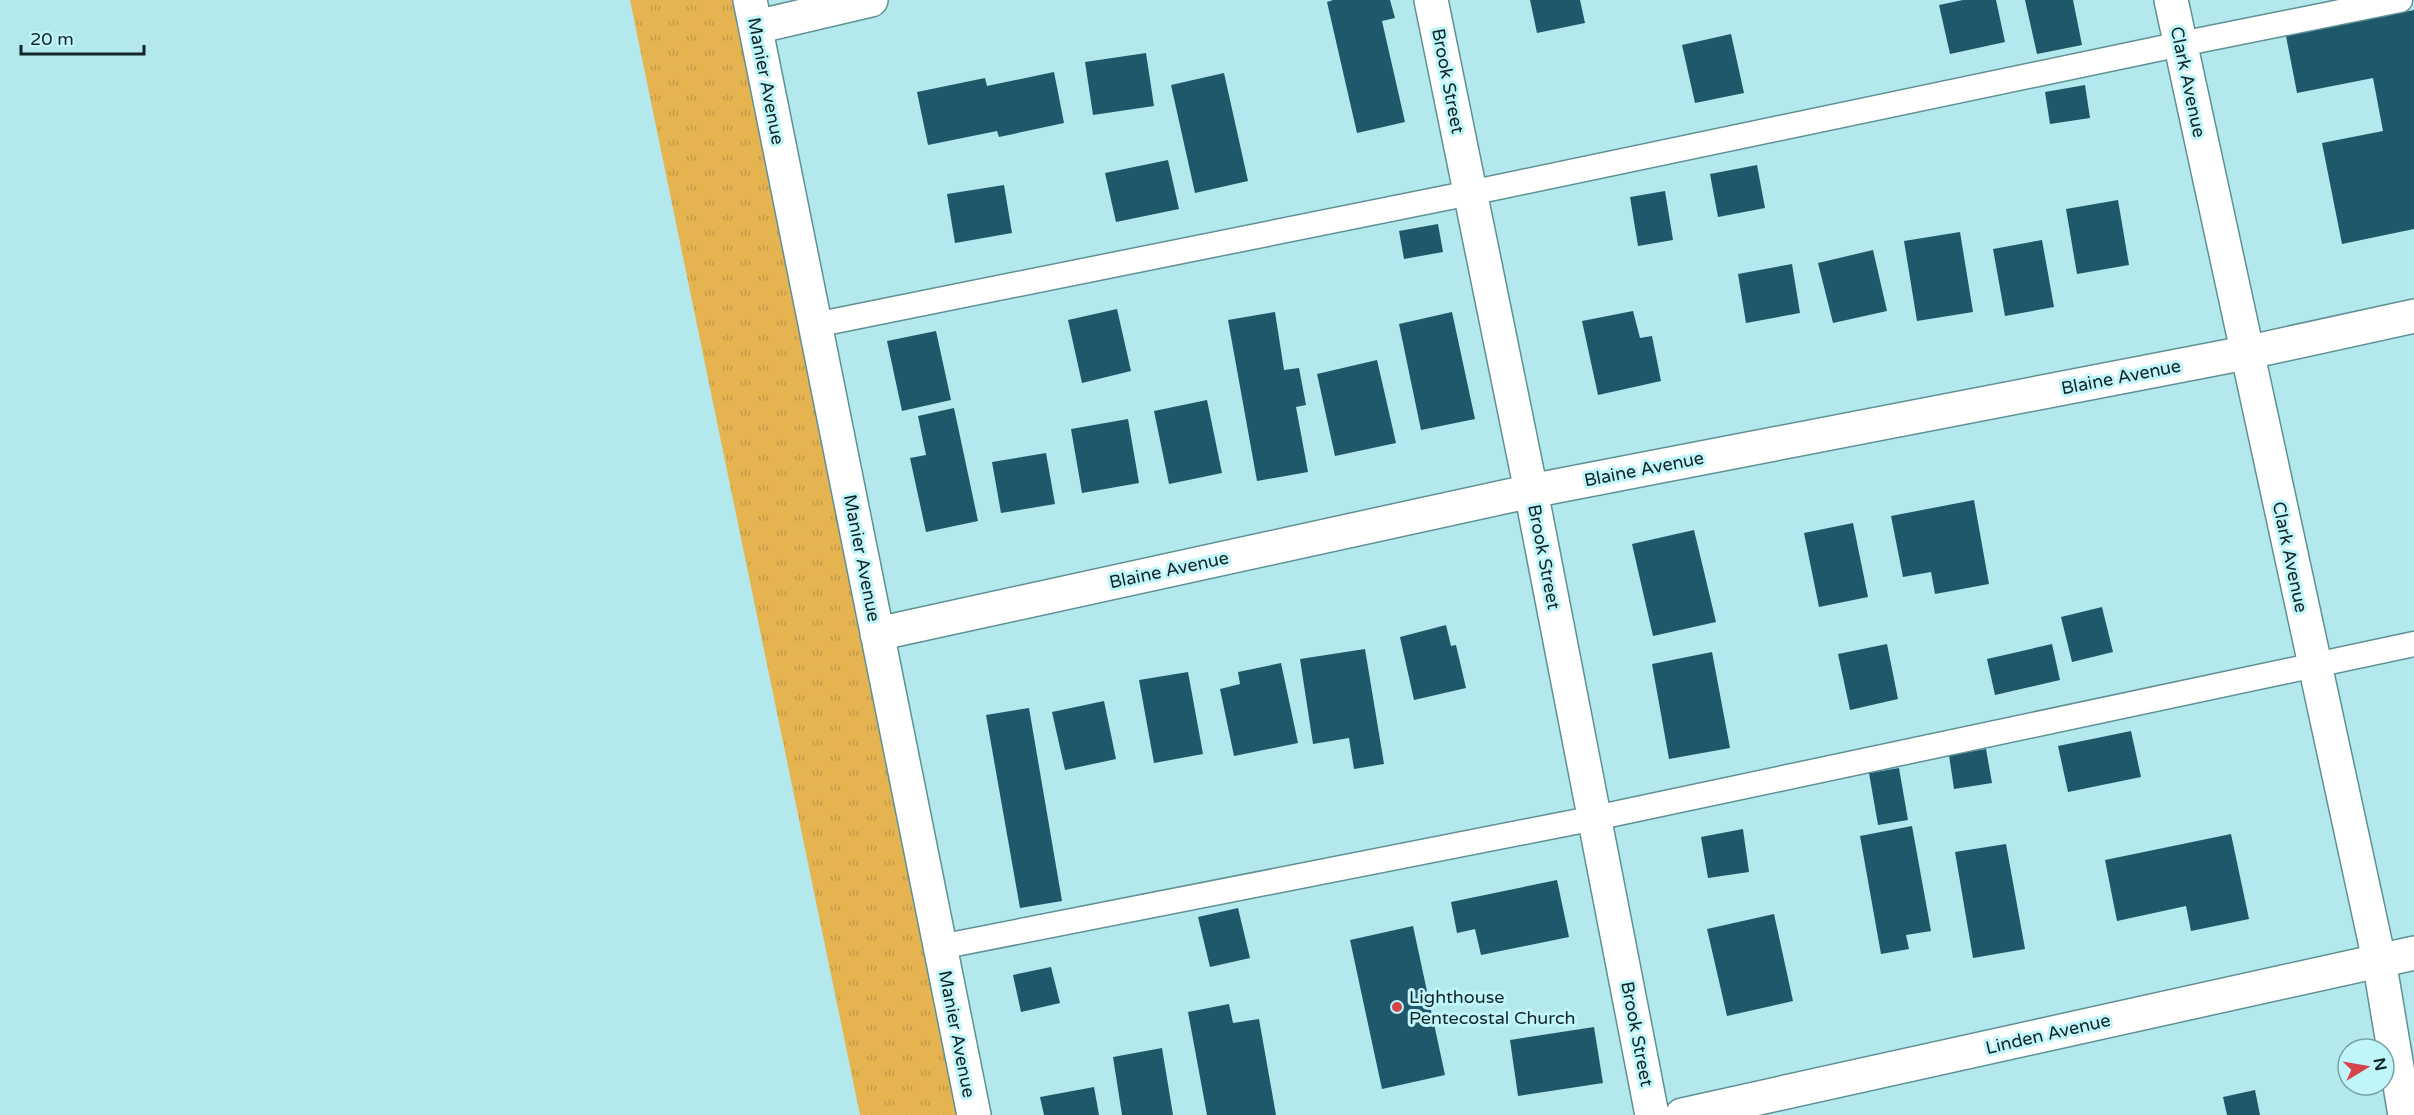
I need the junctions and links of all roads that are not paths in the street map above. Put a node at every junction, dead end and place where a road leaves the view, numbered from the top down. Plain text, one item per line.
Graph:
1 (871, 0) edge
2 (1431, 0) edge
3 (2171, 0) edge
4 (2400, 0) edge
5 (753, 14) edge
6 (2181, 44) junction
7 (1470, 193) junction
8 (2414, 316) edge
9 (815, 325) junction
10 (2246, 353) junction
11 (1531, 491) junction
12 (877, 634) junction
13 (2414, 644) edge
14 (2314, 664) junction
15 (1595, 818) junction
16 (940, 947) junction
17 (2414, 953) edge
18 (2379, 960) junction
19 (974, 1115) edge
20 (1652, 1115) edge
21 (1682, 1115) edge
22 (2405, 1115) edge

1 - 5 street
2 - 7 street, Brook Street
3 - 6 street, Clark Avenue
4 - 6 lane
5 - 9 street, Manier Avenue
6 - 7 lane
6 - 10 street, Clark Avenue
7 - 9 lane
7 - 11 street, Brook Street
8 - 10 street, Blaine Avenue
9 - 12 street, Manier Avenue
10 - 11 street, Blaine Avenue
10 - 14 street, Clark Avenue
11 - 12 street, Blaine Avenue
11 - 15 street, Brook Street
12 - 16 street, Manier Avenue
13 - 14 lane
14 - 15 lane
14 - 18 street, Clark Avenue
15 - 16 lane
15 - 20 street, Brook Street
16 - 19 street, Manier Avenue
17 - 18 street, Linden Avenue
18 - 21 street, Linden Avenue
18 - 22 street, Clark Avenue

